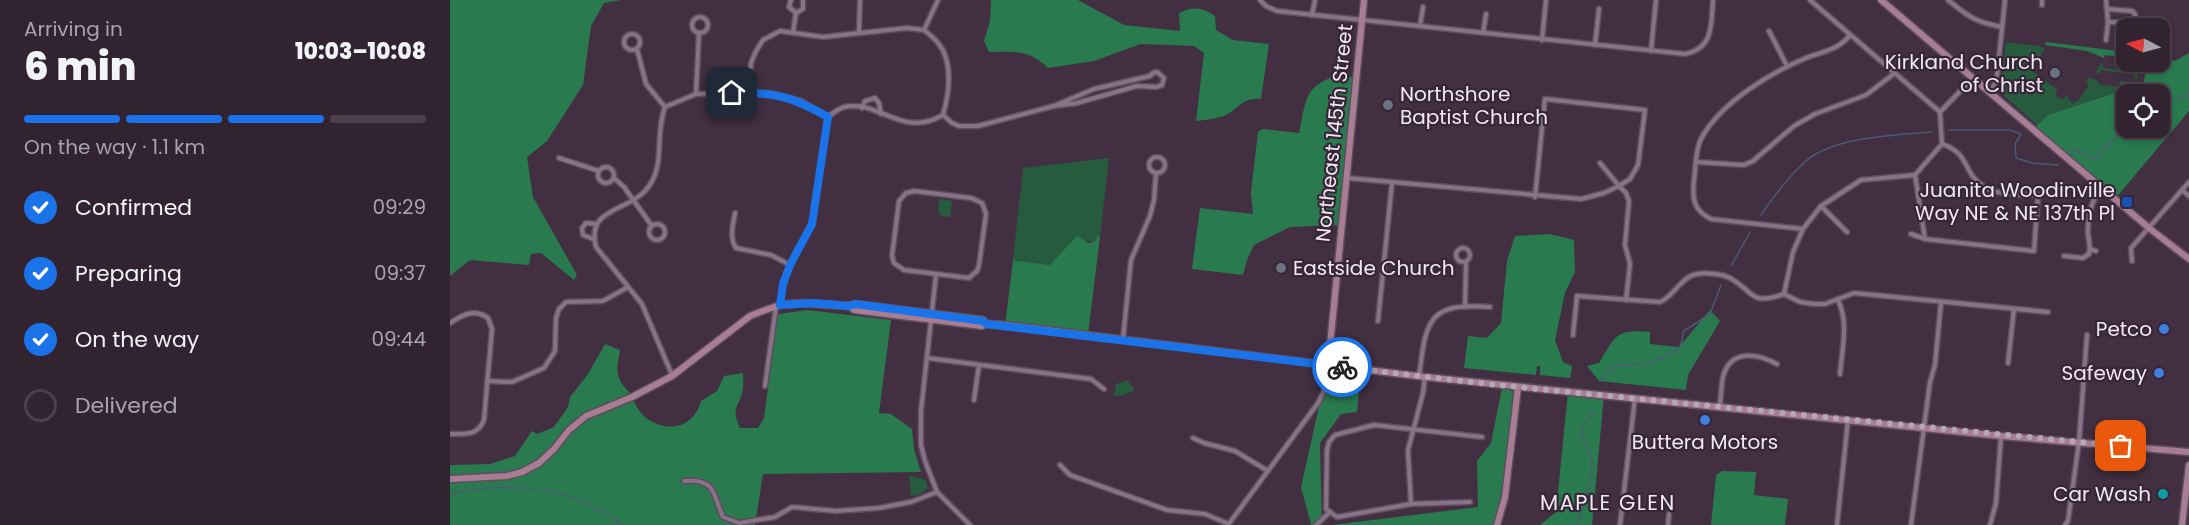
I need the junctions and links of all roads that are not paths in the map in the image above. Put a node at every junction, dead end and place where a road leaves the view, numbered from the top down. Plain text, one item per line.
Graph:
1 (791, 0) edge
2 (803, 0) edge
3 (860, 0) edge
4 (938, 0) edge
5 (1260, 0) edge
6 (1315, 0) edge
7 (1364, 0) edge
8 (1546, 0) edge
9 (1656, 0) edge
10 (1713, 0) edge
11 (1810, 0) edge
12 (1881, 0) edge
13 (1948, 0) edge
14 (2005, 0) edge
15 (2106, 0) edge
16 (1423, 7) dead end
17 (1599, 9) dead end
18 (2107, 9) junction
19 (796, 13) junction
20 (1485, 14) dead end
21 (1312, 15) junction
22 (1362, 21) junction
23 (2108, 22) junction
24 (1420, 26) junction
25 (2002, 27) junction
26 (924, 30) junction
27 (1769, 31) dead end
28 (794, 32) junction
29 (859, 32) junction
30 (699, 33) junction
31 (1483, 33) junction
32 (1850, 34) junction
33 (1542, 40) junction
34 (2106, 40) dead end
35 (1595, 45) junction
36 (637, 49) junction
37 (1651, 51) junction
38 (1787, 66) junction
39 (1895, 73) junction
40 (1973, 78) junction
41 (1989, 92) junction
42 (748, 93) junction
43 (696, 94) junction
44 (1054, 106) junction
45 (665, 107) junction
46 (862, 108) junction
47 (1940, 112) junction
48 (881, 114) junction
49 (943, 115) junction
50 (828, 117) junction
51 (1942, 144) junction
52 (559, 158) dead end
53 (1696, 162) junction
54 (1600, 163) dead end
55 (599, 171) junction
56 (1156, 172) junction
57 (1915, 175) junction
58 (614, 178) junction
59 (1346, 178) junction
60 (2189, 182) edge
61 (1392, 183) junction
62 (1619, 186) junction
63 (2101, 187) junction
64 (2182, 190) junction
65 (2189, 196) edge
66 (1535, 197) junction
67 (635, 200) junction
68 (1821, 206) junction
69 (735, 213) dead end
70 (597, 224) junction
71 (652, 226) junction
72 (2149, 228) junction
73 (1803, 229) junction
74 (1847, 232) dead end
75 (1911, 234) dead end
76 (594, 239) junction
77 (1924, 239) junction
78 (2090, 249) junction
79 (2096, 251) dead end
80 (2064, 256) dead end
81 (2189, 259) edge
82 (2132, 261) dead end
83 (1466, 262) dead end
84 (790, 265) junction
85 (936, 275) junction
86 (628, 287) junction
87 (1784, 294) junction
88 (1626, 300) junction
89 (1838, 300) junction
90 (1941, 303) junction
91 (1465, 304) junction
92 (778, 306) junction
93 (1490, 307) dead end
94 (2014, 309) junction
95 (2048, 312) dead end
96 (932, 316) junction
97 (1378, 321) dead end
98 (450, 323) edge
99 (1573, 335) dead end
100 (2087, 335) dead end
101 (1123, 339) junction
102 (927, 358) junction
103 (2008, 363) dead end
104 (1777, 364) dead end
105 (979, 365) junction
106 (1328, 366) junction
107 (1840, 374) dead end
108 (672, 376) junction
109 (1422, 377) junction
110 (488, 381) junction
111 (765, 386) dead end
112 (1518, 387) junction
113 (1104, 388) dead end
114 (1635, 397) junction
115 (974, 400) dead end
116 (1720, 406) junction
117 (1848, 420) junction
118 (1923, 427) junction
119 (1413, 430) junction
120 (450, 434) edge
121 (2001, 435) junction
122 (1482, 437) dead end
123 (1193, 438) dead end
124 (2079, 442) junction
125 (2189, 452) edge
126 (1060, 465) dead end
127 (2189, 465) edge
128 (1268, 471) junction
129 (450, 479) edge
130 (684, 481) dead end
131 (937, 492) junction
132 (1470, 502) dead end
133 (1411, 504) junction
134 (1330, 512) junction
135 (1669, 514) dead end
136 (1229, 524) edge
137 (970, 525) edge
138 (1316, 525) edge
139 (1497, 525) edge
140 (1620, 525) edge
141 (1668, 525) edge
142 (1837, 525) edge
143 (1911, 525) edge
144 (1990, 525) edge
145 (2065, 525) edge
146 (2182, 525) edge

1 - 19 street
2 - 19 street
3 - 29 street
4 - 26 street
5 - 21 street
6 - 21 street
7 - 22 main road, Northeast 145th Street
8 - 33 street
9 - 37 street
10 - 37 street
11 - 32 street
12 - 40 main road
13 - 25 street
14 - 25 street
15 - 18 street
16 - 24 street
17 - 35 street
18 - 23 street
18 - 23 street
19 - 28 street
20 - 31 street
21 - 22 street
22 - 24 street
22 - 59 main road, Northeast 145th Street
23 - 34 street
24 - 31 street
25 - 41 street
26 - 29 street
26 - 49 street
27 - 38 street
28 - 29 street
28 - 42 street
30 - 30 street
30 - 43 street
31 - 33 street
32 - 38 street
32 - 39 street
33 - 35 street
35 - 37 street
36 - 36 street
36 - 45 street
38 - 53 street
39 - 47 street
39 - 53 street
40 - 41 main road
40 - 47 street
41 - 63 main road
42 - 43 street
42 - 50 street
43 - 45 street
44 - 44 street
44 - 49 street
45 - 67 street
46 - 48 street
46 - 48 street
46 - 50 street
47 - 51 street
48 - 49 street
50 - 84 street
51 - 57 street
51 - 77 street
52 - 55 street
53 - 73 street
54 - 62 street
55 - 58 street
55 - 58 street
56 - 56 street
56 - 101 street
57 - 68 street
57 - 77 street
58 - 67 street
59 - 61 street
59 - 106 main road, Northeast 145th Street
60 - 64 street
61 - 66 street
61 - 97 street
62 - 66 street
62 - 66 street
62 - 88 street
63 - 72 main road
63 - 78 street
64 - 65 street
64 - 72 street
67 - 70 street
67 - 71 street
68 - 73 street
68 - 74 street
69 - 84 street
70 - 76 street
70 - 76 street
71 - 71 street
72 - 81 main road
72 - 82 street
73 - 87 street
75 - 77 street
76 - 86 street
78 - 79 street
78 - 80 street
83 - 91 street
84 - 92 street
85 - 85 street
85 - 96 street
86 - 108 street
86 - 110 street
87 - 88 street
87 - 89 street
88 - 99 street
89 - 90 street
89 - 107 street
90 - 94 street
90 - 118 street
91 - 93 street
91 - 109 street
92 - 96 main road
92 - 108 main road
92 - 111 street
94 - 95 street
94 - 103 street
96 - 101 main road
96 - 102 street
98 - 110 street
100 - 124 street
101 - 106 main road
102 - 105 street
102 - 131 street
104 - 116 street
105 - 113 street
105 - 115 street
106 - 109 main road
106 - 128 street, Northeast 145th Street
108 - 129 main road
109 - 112 main road
109 - 119 street
110 - 120 street
112 - 114 main road
112 - 139 main road
114 - 116 main road
114 - 140 street
116 - 117 main road
117 - 118 main road
117 - 142 street
118 - 121 main road
118 - 143 street
119 - 122 street
119 - 133 street
119 - 134 street
121 - 124 main road
121 - 144 street
123 - 128 street
124 - 125 main road
124 - 145 street
126 - 136 street
127 - 146 main road
128 - 136 street, Northeast 145th Street
130 - 131 street
131 - 137 street
132 - 133 street
133 - 134 street
134 - 138 street
135 - 141 street

